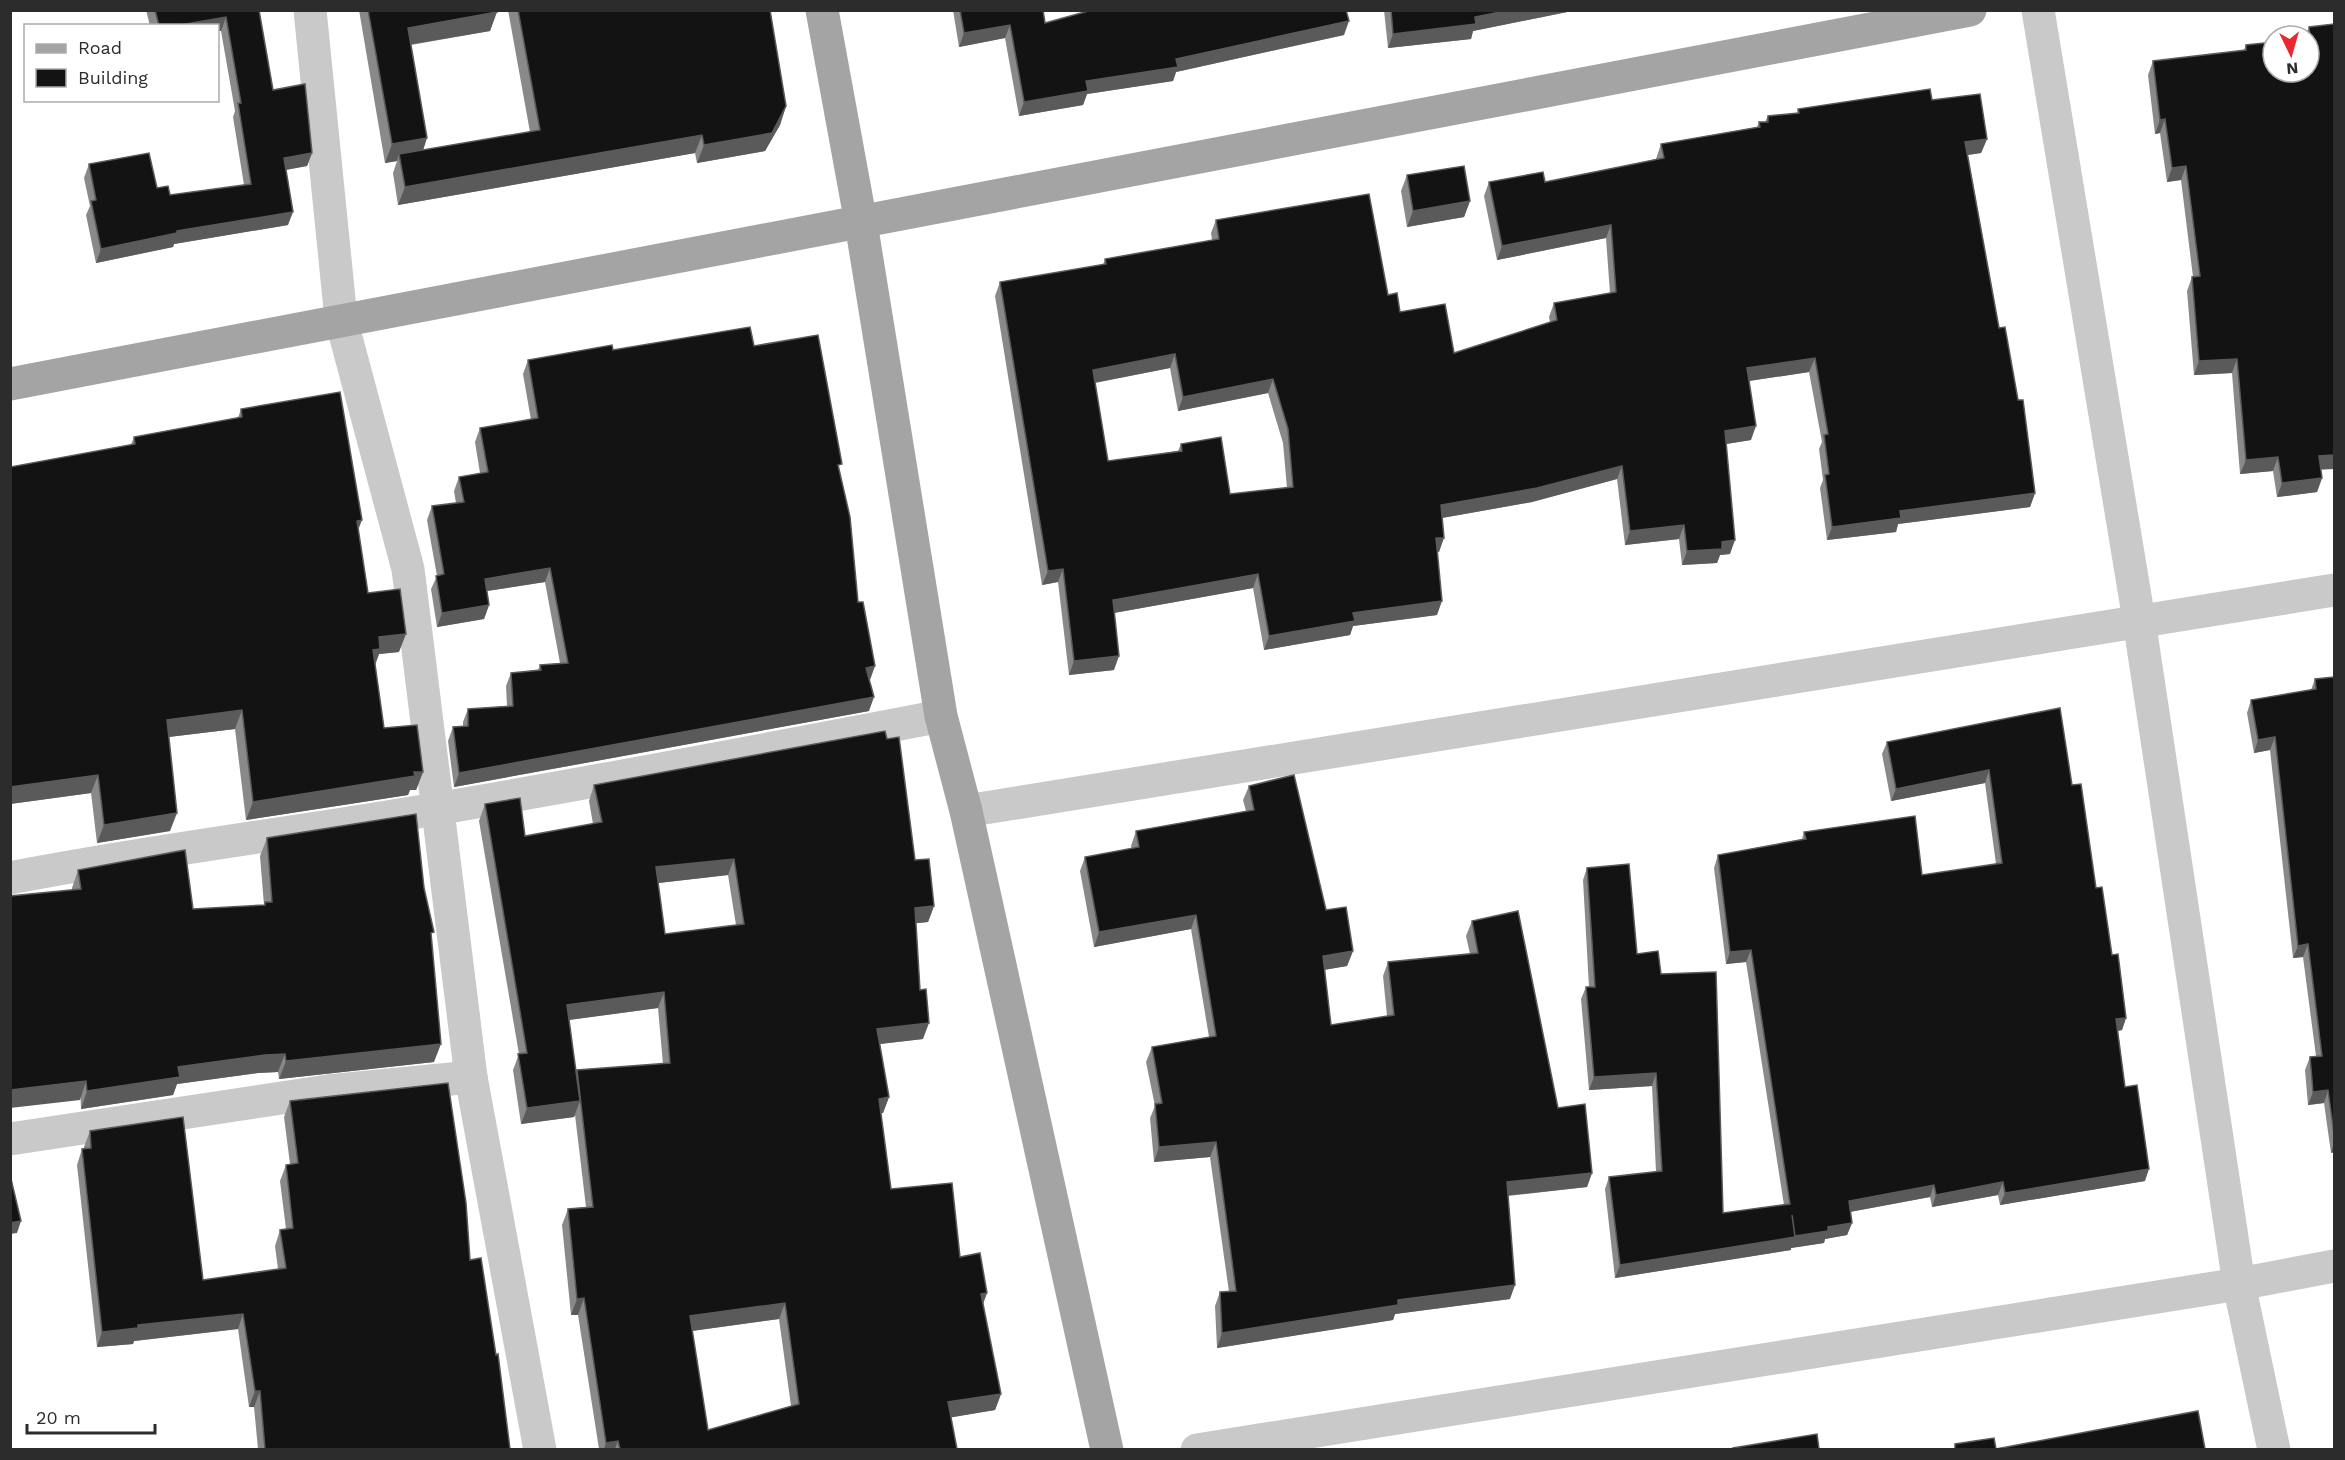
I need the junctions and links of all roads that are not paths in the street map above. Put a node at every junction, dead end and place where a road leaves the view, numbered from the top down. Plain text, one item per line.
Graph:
1 (310, 10) edge
2 (822, 10) edge
3 (1970, 10) edge
4 (2038, 10) edge
5 (861, 223) junction
6 (341, 320) junction
7 (10, 384) edge
8 (2334, 590) edge
9 (2139, 620) junction
10 (941, 716) junction
11 (439, 809) junction
12 (966, 811) junction
13 (10, 878) edge
14 (471, 1077) junction
15 (10, 1138) edge
16 (2334, 1266) edge
17 (2239, 1284) junction
18 (540, 1449) edge
19 (1107, 1449) edge
20 (1197, 1449) edge
21 (2274, 1449) edge

1 - 6 street
2 - 5 main road
3 - 5 main road
4 - 9 street
5 - 6 main road
5 - 10 main road
6 - 7 main road
6 - 11 street
8 - 9 street
9 - 12 street
9 - 17 street
10 - 11 street
10 - 12 main road
11 - 13 street
11 - 14 street
12 - 19 main road
14 - 15 street
14 - 18 street
16 - 17 street
17 - 20 street
17 - 21 street

